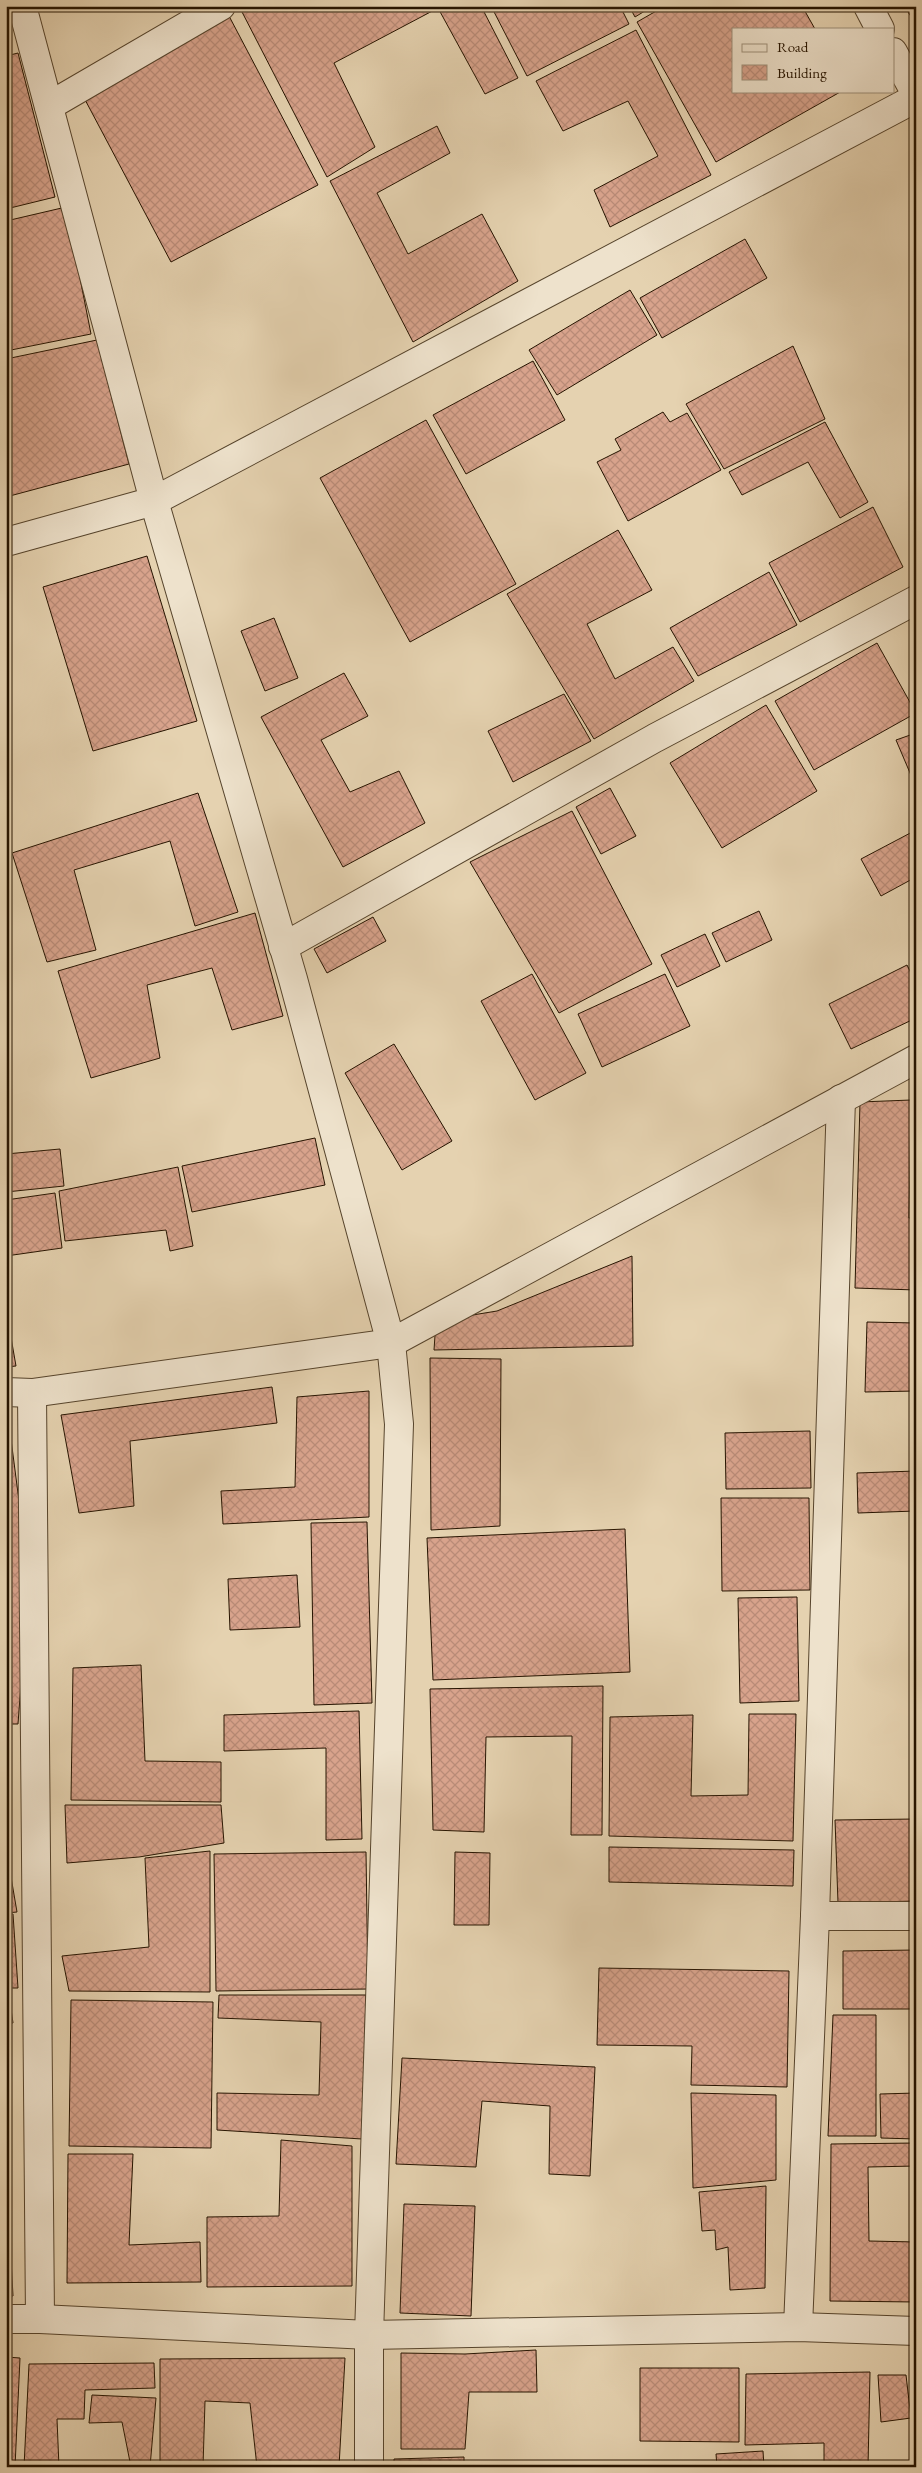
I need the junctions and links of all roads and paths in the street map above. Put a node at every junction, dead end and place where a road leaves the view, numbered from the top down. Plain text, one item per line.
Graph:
1 (22, 6) edge
2 (221, 6) edge
3 (868, 6) edge
4 (879, 28) edge
5 (894, 54) edge
6 (916, 94) edge
7 (916, 98) edge
8 (49, 106) junction
9 (154, 501) junction
10 (6, 542) edge
11 (916, 600) edge
12 (283, 947) junction
13 (916, 1059) edge
14 (841, 1099) junction
15 (391, 1343) junction
16 (19, 1392) edge
17 (815, 1916) junction
18 (916, 1916) edge
19 (6, 2319) edge
20 (40, 2319) junction
21 (798, 2326) junction
22 (916, 2331) edge
23 (369, 2335) junction
24 (368, 2467) edge

1 - 8 street
2 - 8 street
3 - 4 street
5 - 6 street
7 - 9 street
8 - 9 street
9 - 10 street
9 - 12 street
11 - 12 street
12 - 15 street
13 - 14 street
14 - 15 street
14 - 17 street
15 - 16 street
15 - 23 street
16 - 20 street
17 - 18 street
17 - 21 street
19 - 20 street
20 - 23 street
21 - 22 street
21 - 23 street
23 - 24 street

